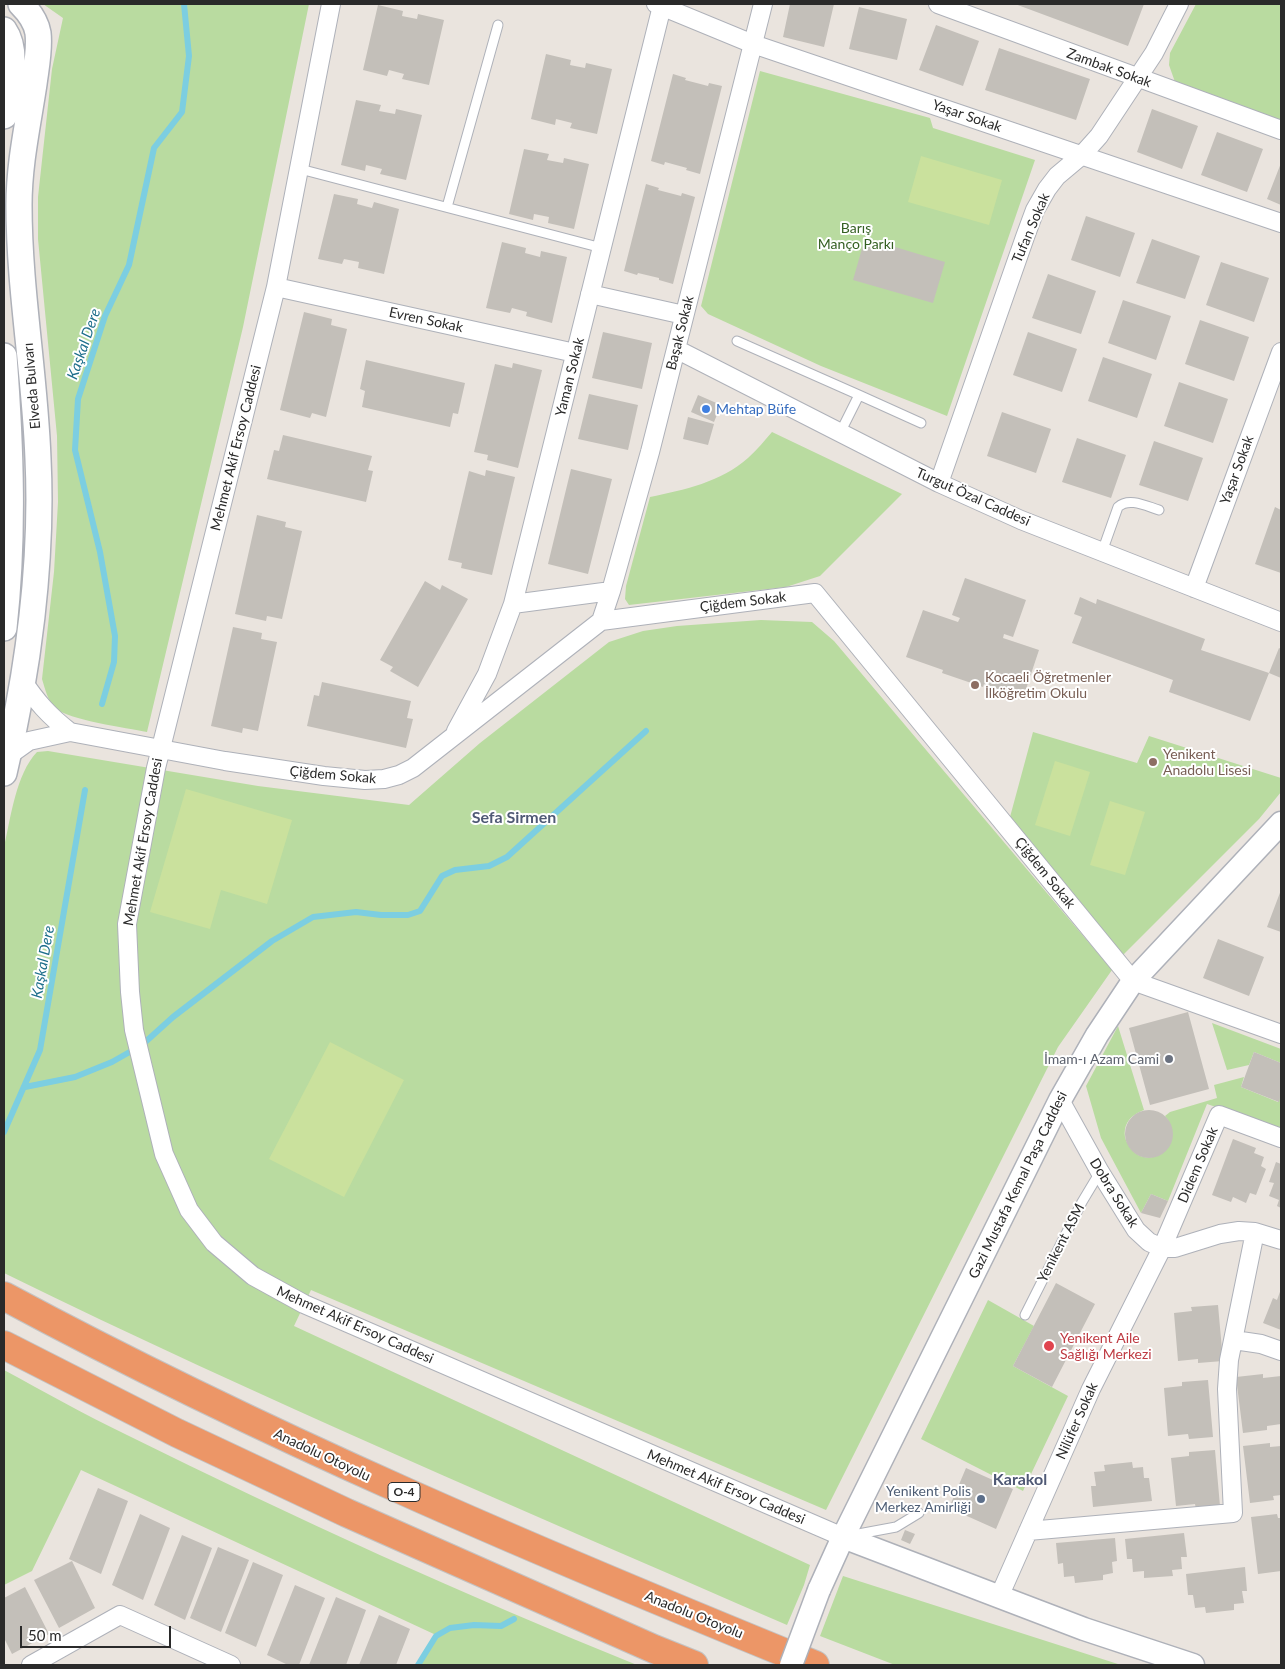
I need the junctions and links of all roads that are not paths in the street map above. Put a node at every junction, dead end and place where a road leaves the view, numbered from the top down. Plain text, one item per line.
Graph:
1 (21, 4) edge
2 (331, 4) edge
3 (763, 4) edge
4 (938, 4) edge
5 (1180, 4) edge
6 (659, 5) edge
7 (498, 25) dead end
8 (4, 30) edge
9 (753, 44) junction
10 (1136, 78) junction
11 (4, 116) edge
12 (1281, 130) edge
13 (1082, 155) junction
14 (300, 169) junction
15 (447, 208) junction
16 (1281, 223) edge
17 (602, 248) junction
18 (276, 287) junction
19 (590, 294) junction
20 (684, 316) junction
21 (737, 341) dead end
22 (676, 349) junction
23 (1281, 352) edge
24 (576, 353) junction
25 (4, 356) edge
26 (5, 381) edge
27 (859, 395) junction
28 (921, 423) dead end
29 (840, 433) junction
30 (939, 483) junction
31 (1159, 510) dead end
32 (1102, 552) junction
33 (1194, 588) junction
34 (611, 591) junction
35 (513, 604) junction
36 (601, 621) junction
37 (1281, 622) edge
38 (4, 628) edge
39 (22, 680) junction
40 (70, 732) junction
41 (452, 738) junction
42 (160, 750) junction
43 (6, 765) edge
44 (1281, 823) edge
45 (1133, 981) junction
46 (1281, 1034) edge
47 (1060, 1100) junction
48 (1281, 1138) edge
49 (1100, 1172) junction
50 (1255, 1232) junction
51 (1281, 1240) edge
52 (1162, 1248) junction
53 (4, 1296) edge
54 (1025, 1316) dead end
55 (1234, 1340) junction
56 (4, 1345) edge
57 (1281, 1351) edge
58 (919, 1513) dead end
59 (1028, 1531) junction
60 (843, 1537) junction
61 (999, 1598) junction
62 (31, 1665) edge
63 (231, 1665) edge
64 (694, 1665) edge
65 (791, 1665) edge
66 (815, 1665) edge
67 (1193, 1665) edge

1 - 39 main road, Elveda Bulvarı
2 - 14 street, Mehmet Akif Ersoy Caddesi
3 - 9 street, Başak Sokak
4 - 10 street, Zambak Sokak
5 - 10 street, Tufan Sokak
6 - 9 street, Yaşar Sokak
6 - 17 street, Yaman Sokak
7 - 15 lane
8 - 11 main road
9 - 13 street, Yaşar Sokak
9 - 20 street, Başak Sokak
10 - 12 street, Zambak Sokak
10 - 13 street, Tufan Sokak
13 - 16 street, Yaşar Sokak
13 - 30 street, Tufan Sokak
14 - 15 lane
14 - 18 street, Mehmet Akif Ersoy Caddesi
15 - 17 lane
17 - 19 street, Yaman Sokak
18 - 24 street, Evren Sokak
18 - 42 street, Mehmet Akif Ersoy Caddesi
19 - 20 street
19 - 24 street, Yaman Sokak
20 - 22 street, Başak Sokak
21 - 27 lane
22 - 29 street, Turgut Özal Caddesi
22 - 34 street, Başak Sokak
23 - 33 street, Yaşar Sokak
24 - 35 street, Yaman Sokak
25 - 26 main road, Elveda Bulvarı
26 - 38 main road, Elveda Bulvarı
27 - 28 lane
27 - 29 lane
29 - 30 street, Turgut Özal Caddesi
30 - 32 street, Turgut Özal Caddesi
31 - 32 lane
32 - 33 street, Turgut Özal Caddesi
33 - 37 street, Turgut Özal Caddesi
34 - 35 street
34 - 36 street, Başak Sokak
35 - 41 street, Yaman Sokak
36 - 41 street, Çiğdem Sokak
36 - 45 street, Çiğdem Sokak
39 - 40 street
39 - 43 main road, Elveda Bulvarı
40 - 42 street, Çiğdem Sokak
40 - 43 street
41 - 42 street, Çiğdem Sokak
42 - 60 street, Mehmet Akif Ersoy Caddesi
44 - 45 street, Gazi Mustafa Kemal Paşa Caddesi
45 - 46 street
45 - 47 street, Gazi Mustafa Kemal Paşa Caddesi
47 - 49 street, Dobra Sokak
47 - 60 street, Gazi Mustafa Kemal Paşa Caddesi
48 - 52 street, Didem Sokak
49 - 52 street, Dobra Sokak
49 - 54 lane, Yenikent ASM
50 - 51 street
50 - 52 street
50 - 55 street
52 - 59 street, Nilüfer Sokak
53 - 66 highway, Anadolu Otoyolu / O-4
55 - 57 street
55 - 59 street
56 - 64 highway
58 - 60 lane
59 - 61 street, Nilüfer Sokak
60 - 61 street, Mehmet Akif Ersoy Caddesi
60 - 65 street, Gazi Mustafa Kemal Paşa Caddesi, bridge
61 - 67 street, Mehmet Akif Ersoy Caddesi
62 - 63 street

